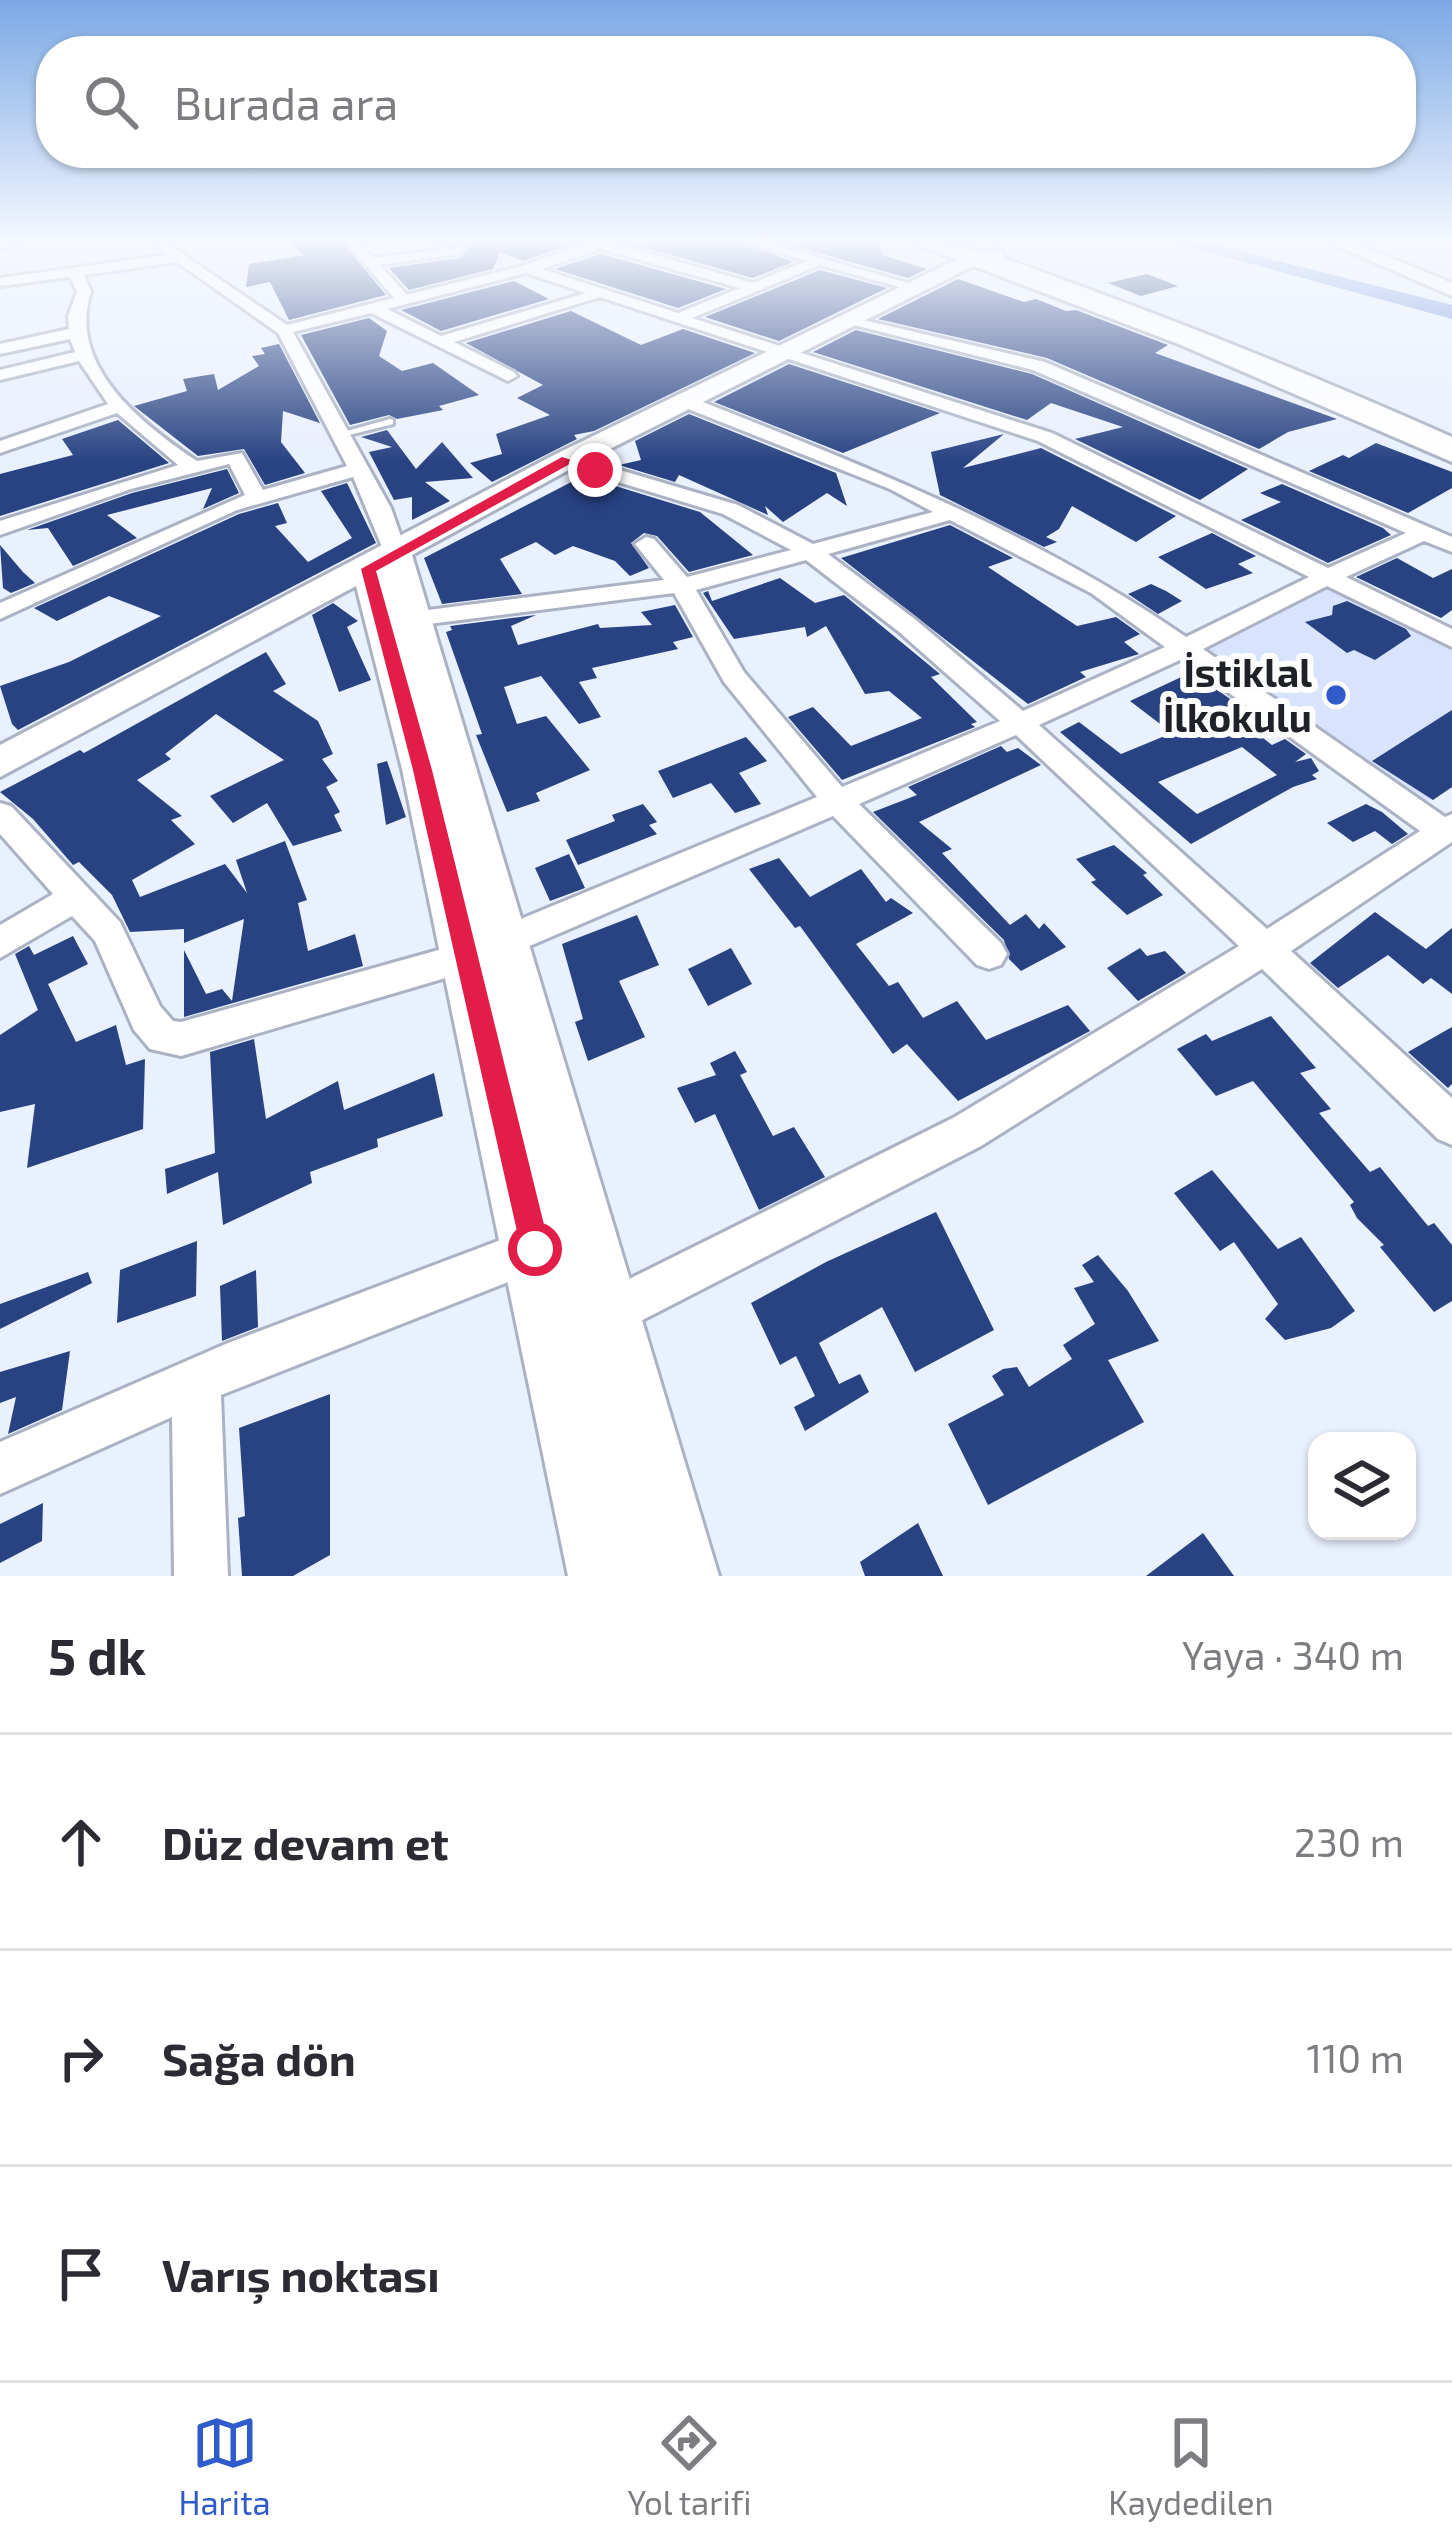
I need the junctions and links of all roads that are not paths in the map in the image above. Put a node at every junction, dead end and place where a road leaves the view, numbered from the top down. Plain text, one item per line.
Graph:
1 (75, 317) edge
2 (264, 317) edge
3 (343, 317) edge
4 (393, 317) edge
5 (522, 317) edge
6 (685, 317) edge
7 (861, 317) edge
8 (1132, 317) edge
9 (1161, 317) edge
10 (850, 322) junction
11 (284, 330) junction
12 (74, 333) junction
13 (444, 340) junction
14 (0, 350) edge
15 (788, 350) junction
16 (85, 355) junction
17 (0, 374) edge
18 (508, 376) dead end
19 (684, 401) junction
20 (120, 406) junction
21 (390, 422) dead end
22 (1236, 430) dead end
23 (340, 434) junction
24 (1202, 438) junction
25 (1452, 440) edge
26 (0, 447) edge
27 (1452, 451) edge
28 (566, 460) junction
29 (192, 466) junction
30 (357, 469) junction
31 (256, 497) junction
32 (953, 513) junction
33 (0, 528) edge
34 (1438, 539) edge
35 (646, 544) dead end
36 (808, 554) junction
37 (382, 561) junction
38 (1324, 575) junction
39 (681, 585) junction
40 (0, 612) edge
41 (398, 620) junction
42 (1452, 639) edge
43 (1188, 648) junction
44 (1020, 723) junction
45 (0, 763) edge
46 (837, 801) junction
47 (0, 814) edge
48 (1444, 840) edge
49 (78, 896) junction
50 (0, 943) edge
51 (1265, 949) junction
52 (484, 950) junction
53 (989, 954) dead end
54 (1452, 1125) edge
55 (535, 1249) junction
56 (609, 1313) junction
57 (196, 1381) junction
58 (0, 1468) edge
59 (201, 1576) edge
60 (606, 1576) edge
61 (681, 1576) edge

1 - 12 street
2 - 11 street
3 - 11 street
4 - 13 street
5 - 13 street
6 - 15 street
7 - 10 street
8 - 27 highway
9 - 25 highway
10 - 15 street
10 - 24 street
11 - 23 street
12 - 14 street
12 - 16 street
13 - 18 street
15 - 19 street
15 - 38 street
16 - 17 street
16 - 20 street
19 - 28 street
19 - 32 street
20 - 26 street
20 - 29 street
21 - 23 lane
22 - 24 street
23 - 30 street
24 - 34 street
28 - 36 street
28 - 37 street
29 - 31 street
29 - 33 street
30 - 31 street
30 - 37 street
31 - 40 street
32 - 36 street
32 - 43 street
34 - 38 street
35 - 39 street
36 - 39 street
36 - 44 street
37 - 41 street
37 - 45 street
38 - 42 street
38 - 43 street
39 - 41 street
39 - 46 street
41 - 52 street
43 - 44 street
43 - 48 street
44 - 46 street
44 - 51 street
46 - 52 street
46 - 53 street
47 - 49 street
48 - 51 street
49 - 50 street
49 - 52 street
51 - 54 street
51 - 56 street
52 - 55 street
52 - 56 street
55 - 57 street
55 - 60 street
56 - 61 street
57 - 58 street
57 - 59 street

